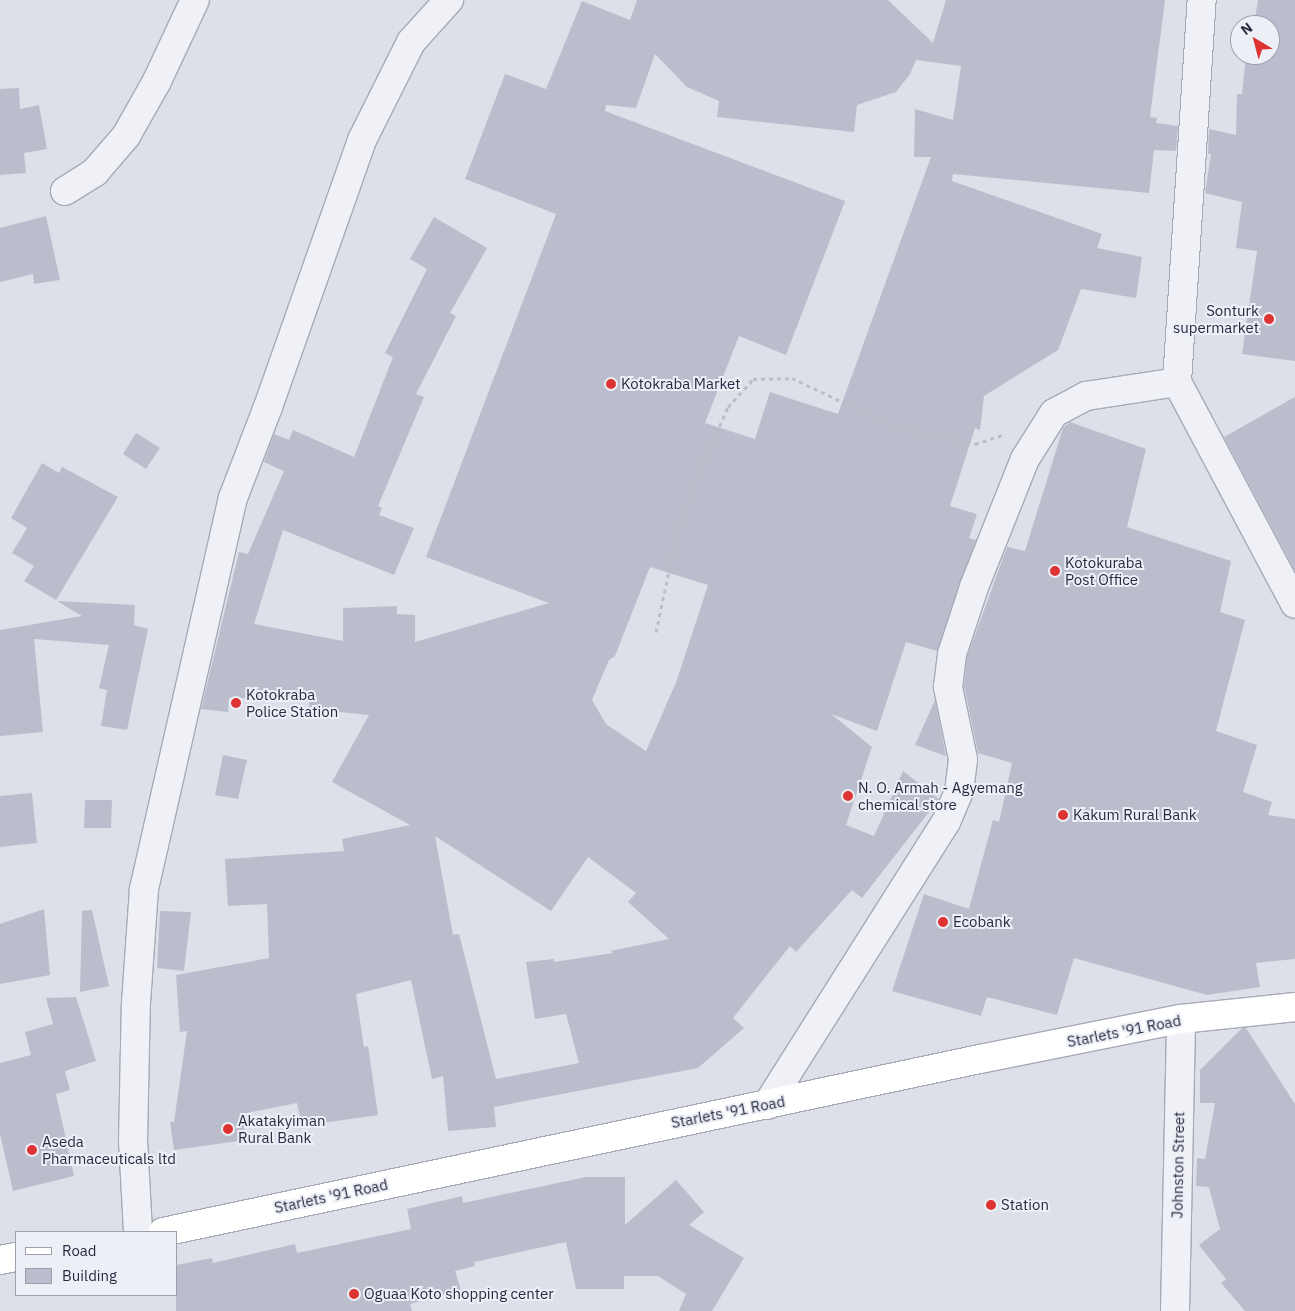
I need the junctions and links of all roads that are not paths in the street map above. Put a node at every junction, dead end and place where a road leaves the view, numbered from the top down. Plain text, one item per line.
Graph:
1 (195, 0) edge
2 (449, 0) edge
3 (1202, 0) edge
4 (65, 191) dead end
5 (1177, 382) junction
6 (1295, 604) edge
7 (1295, 1007) edge
8 (1181, 1019) junction
9 (767, 1105) junction
10 (138, 1231) edge
11 (168, 1231) edge
12 (15, 1258) edge
13 (0, 1260) edge
14 (1175, 1311) edge

1 - 4 street
2 - 10 street
3 - 5 street
5 - 6 street
5 - 9 street
7 - 8 street, Starlets '91 Road
8 - 9 street, Starlets '91 Road
8 - 14 street, Johnston Street
9 - 11 street, Starlets '91 Road
12 - 13 street

